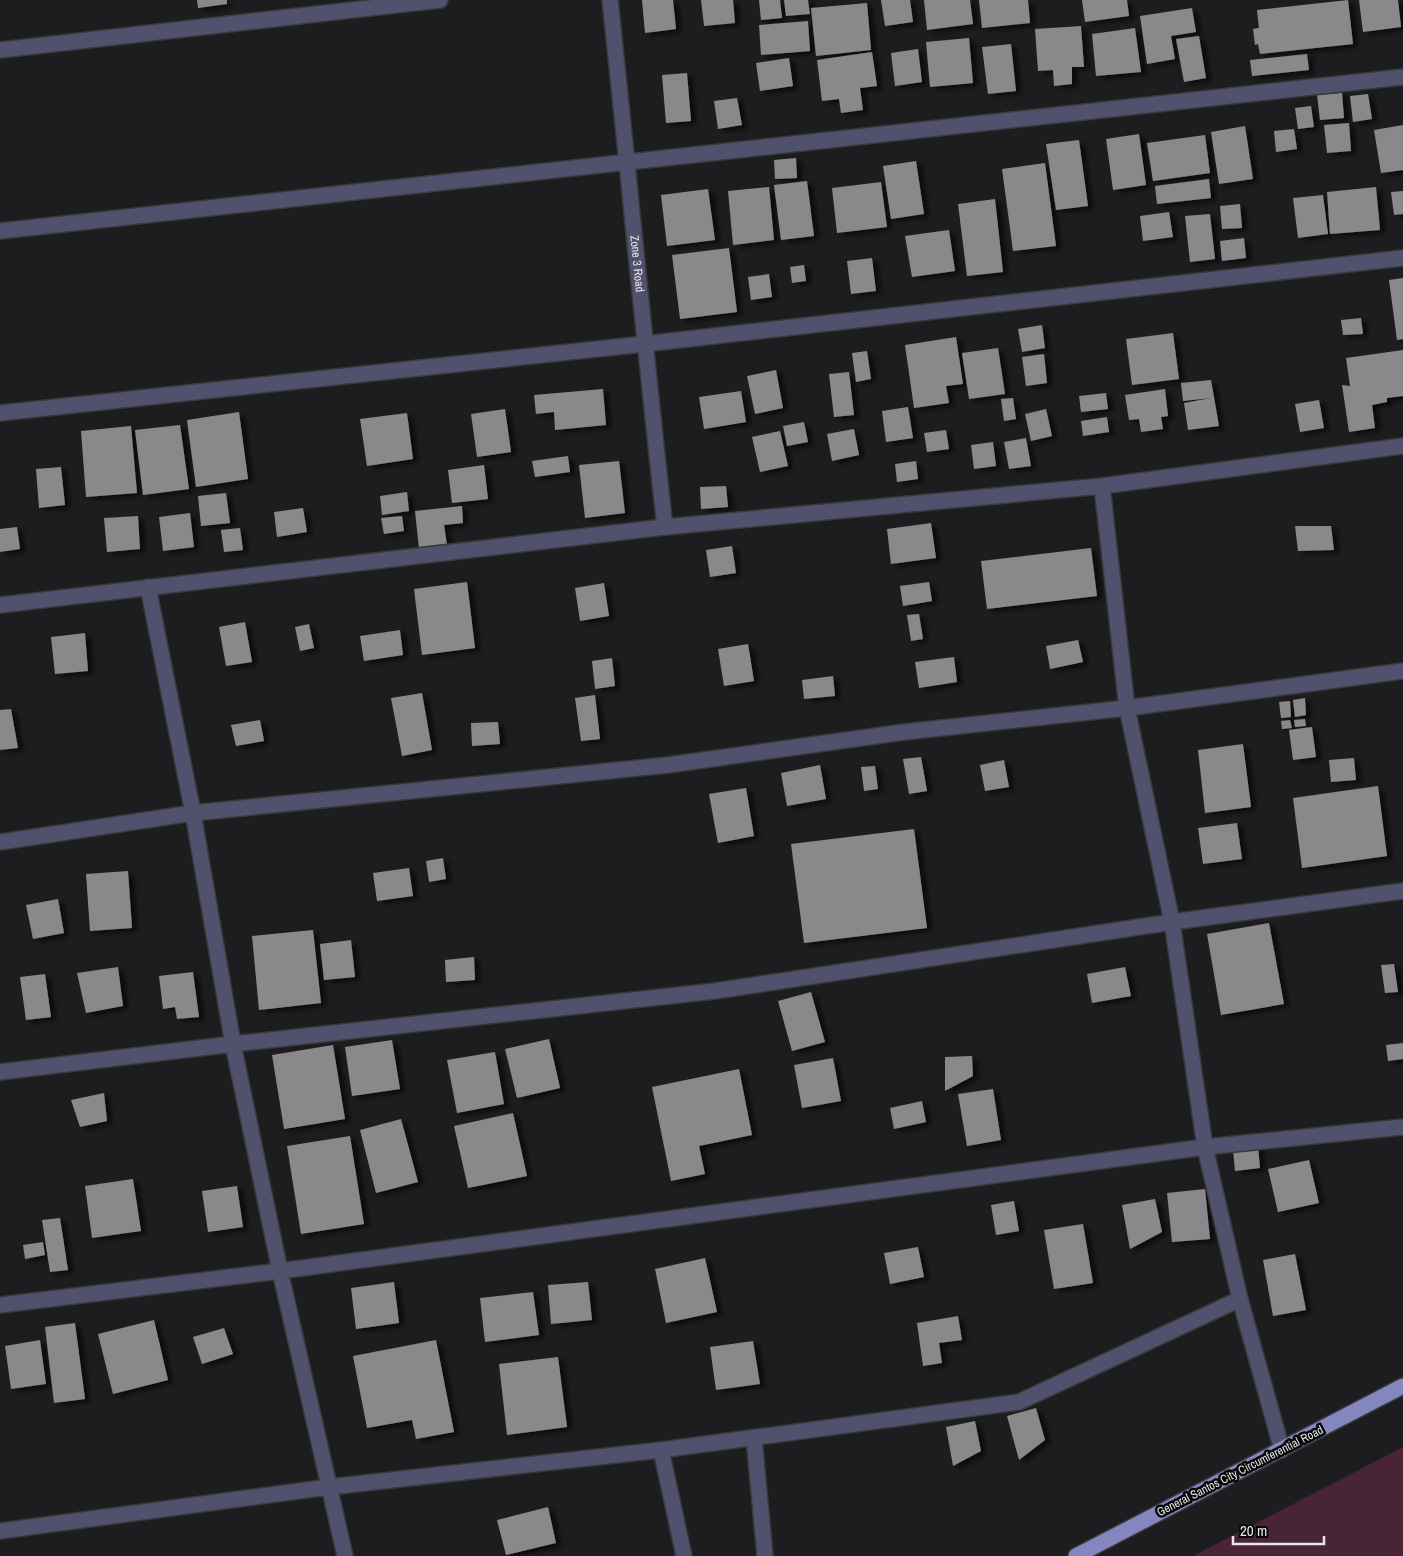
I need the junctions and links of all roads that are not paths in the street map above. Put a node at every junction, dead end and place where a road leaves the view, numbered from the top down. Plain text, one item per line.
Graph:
1 (440, 0) edge
2 (610, 0) edge
3 (0, 50) edge
4 (1403, 77) edge
5 (628, 162) junction
6 (0, 231) edge
7 (1403, 258) edge
8 (644, 344) junction
9 (0, 413) edge
10 (1403, 446) edge
11 (1102, 486) junction
12 (665, 527) junction
13 (148, 587) junction
14 (0, 605) edge
15 (1403, 671) edge
16 (1127, 708) junction
17 (193, 813) junction
18 (0, 842) edge
19 (1403, 891) edge
20 (1172, 922) junction
21 (233, 1044) junction
22 (0, 1072) edge
23 (1403, 1127) edge
24 (1205, 1147) junction
25 (280, 1271) junction
26 (1240, 1298) junction
27 (0, 1305) edge
28 (1403, 1386) edge
29 (754, 1438) junction
30 (661, 1450) junction
31 (1282, 1450) junction
32 (329, 1487) junction
33 (0, 1532) edge
34 (345, 1556) edge
35 (684, 1556) edge
36 (764, 1556) edge
37 (1076, 1556) edge

1 - 3 street
2 - 5 street, Zone 3 Road
4 - 5 street
5 - 6 street
5 - 8 street, Zone 3 Road
7 - 8 street
8 - 9 street
8 - 12 street, Zone 3 Road
10 - 11 street
11 - 12 street
11 - 16 street
12 - 13 street
13 - 14 street
13 - 17 street
15 - 16 street
16 - 17 street
16 - 20 street
17 - 18 street
17 - 21 street
19 - 20 street
20 - 21 street
20 - 24 street
21 - 22 street
21 - 25 street
23 - 24 street
24 - 25 street
24 - 26 street
25 - 27 street
25 - 32 street
26 - 29 street
26 - 31 street
28 - 31 main road, General Santos City Circumferential Road
29 - 30 street
29 - 36 street
30 - 32 street
30 - 35 street
31 - 37 main road, General Santos City Circumferential Road
32 - 33 street
32 - 34 street

